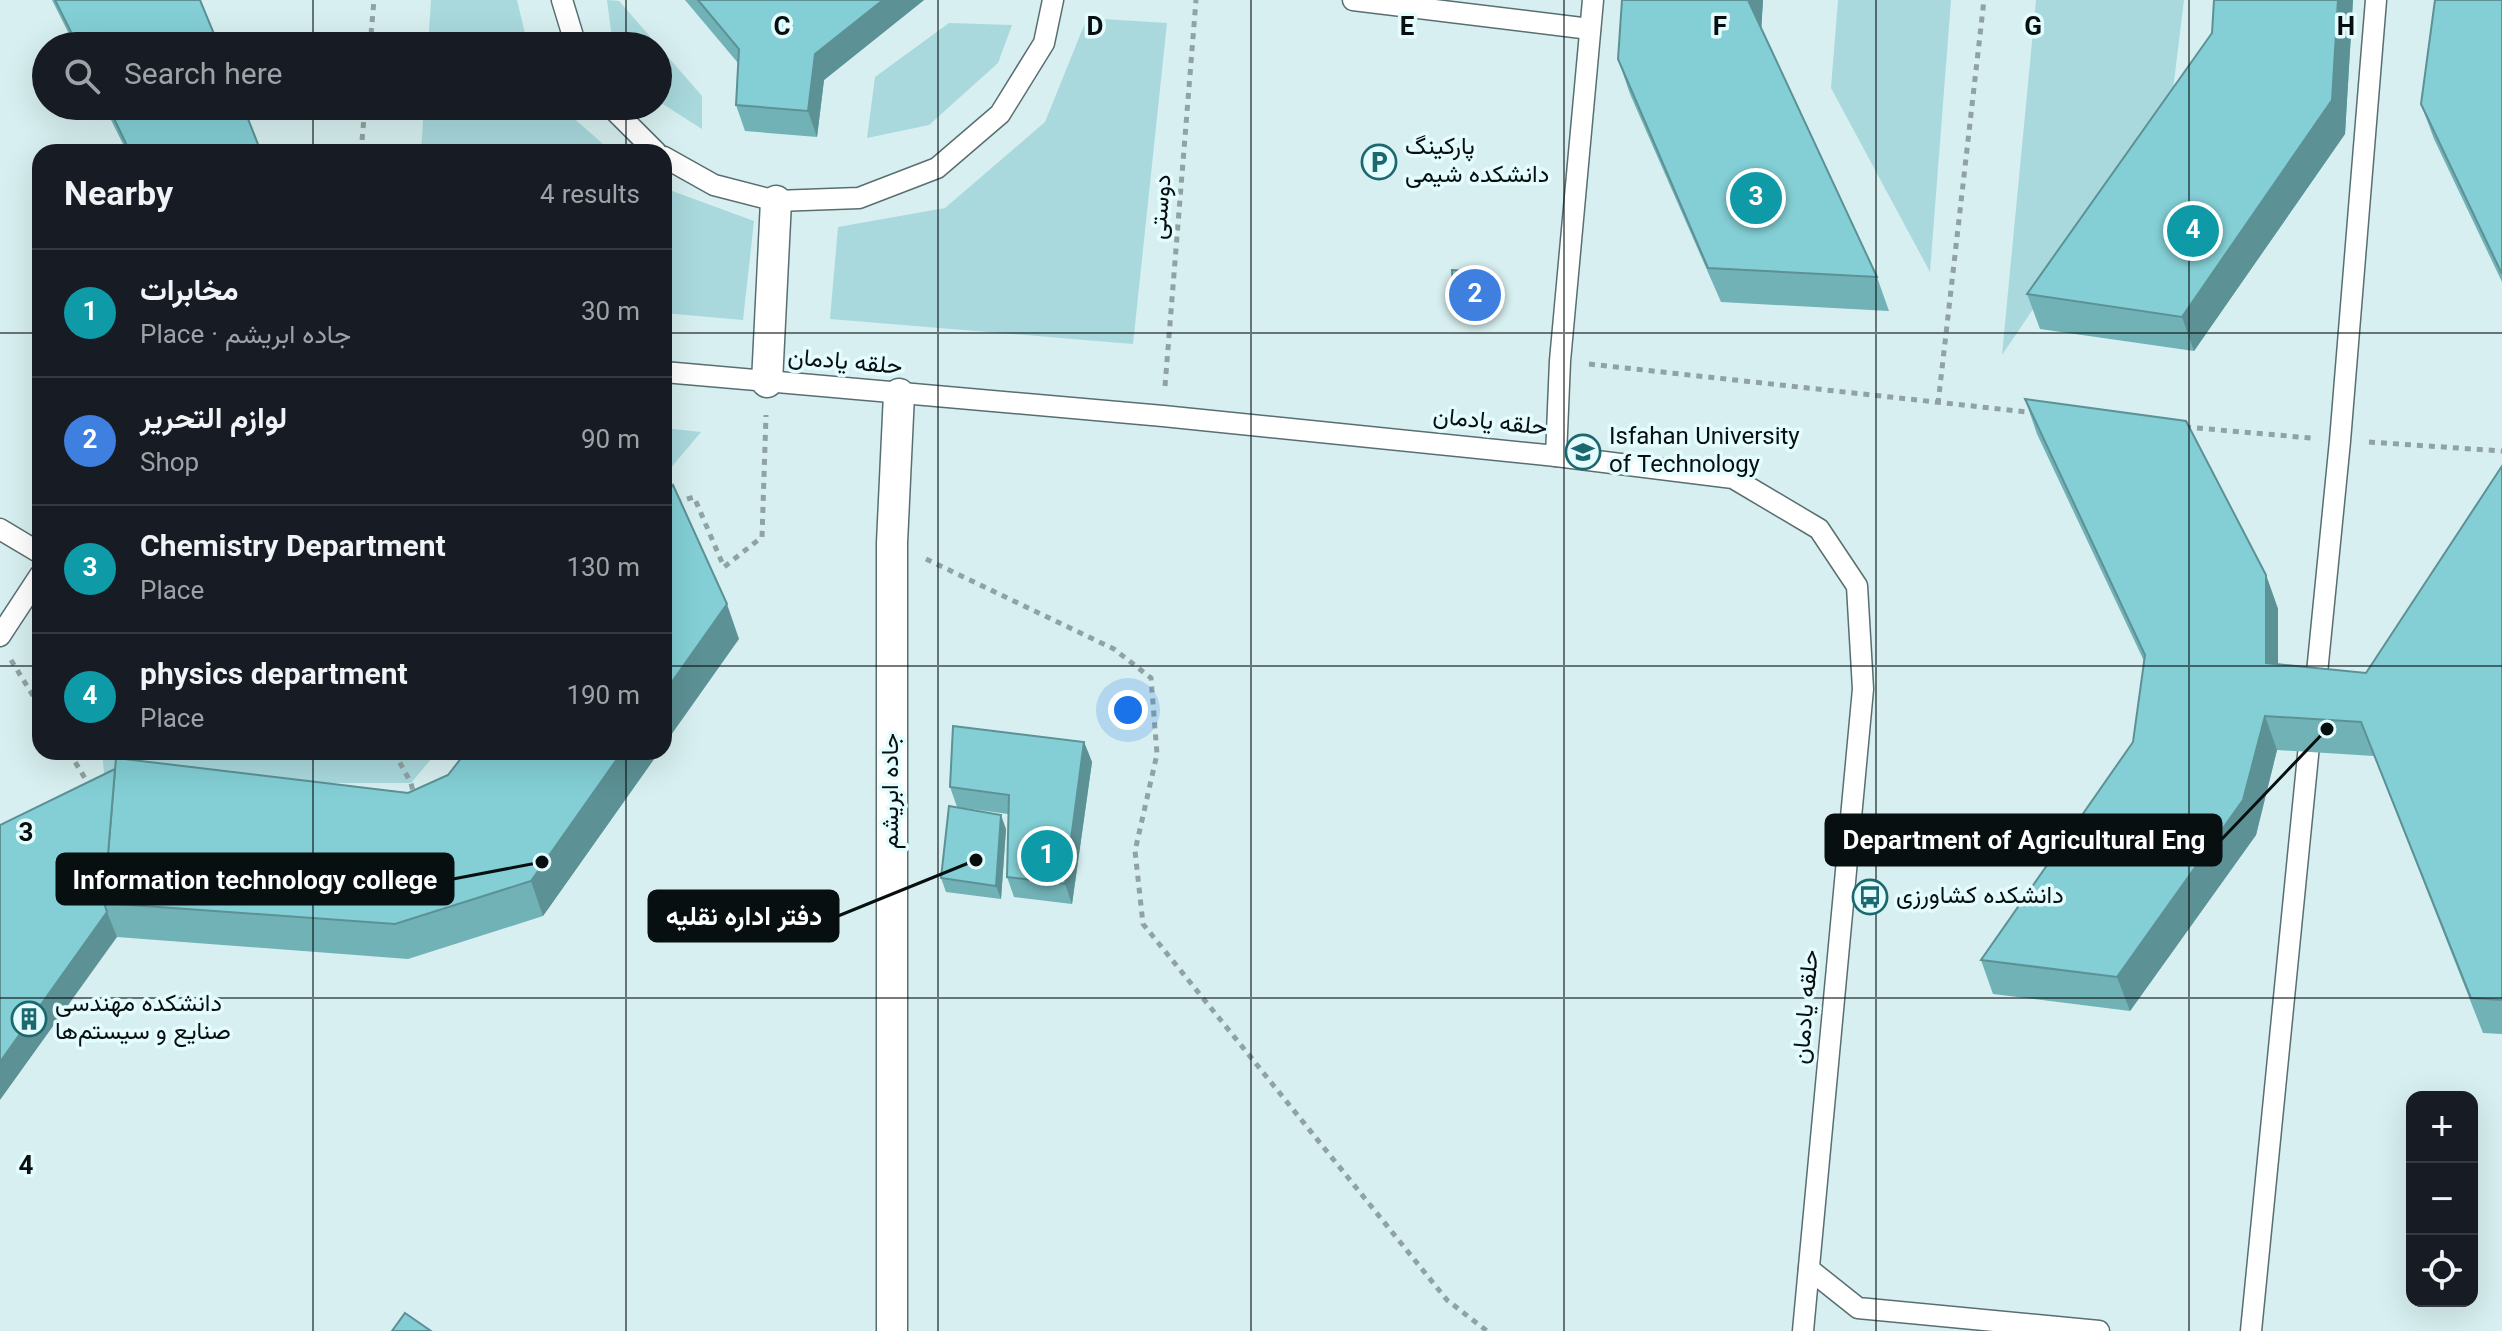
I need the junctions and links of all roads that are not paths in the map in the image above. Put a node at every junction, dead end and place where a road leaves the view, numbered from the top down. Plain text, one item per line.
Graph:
1 (562, 0) edge
2 (1053, 0) edge
3 (1353, 0) edge
4 (1593, 0) edge
5 (2376, 0) edge
6 (1590, 29) junction
7 (572, 32) edge
8 (624, 120) edge
9 (648, 144) edge
10 (672, 161) edge
11 (776, 201) junction
12 (672, 373) edge
13 (767, 382) junction
14 (899, 394) junction
15 (1556, 456) junction
16 (0, 529) edge
17 (32, 548) edge
18 (32, 587) edge
19 (0, 636) edge
20 (1809, 1269) junction
21 (892, 1331) edge
22 (1803, 1331) edge
23 (2099, 1331) edge
24 (2251, 1331) edge

1 - 7 lane
2 - 11 lane
3 - 6 lane
4 - 6 lane
5 - 24 lane
6 - 15 lane
8 - 9 lane
10 - 11 lane
11 - 13 street
12 - 13 lane, حلقه یادمان
13 - 14 lane, حلقه یادمان
14 - 15 lane, حلقه یادمان
14 - 21 street, جاده ابریشم
15 - 20 lane, حلقه یادمان
16 - 17 lane
18 - 19 lane
20 - 22 lane, حلقه یادمان
20 - 23 lane

